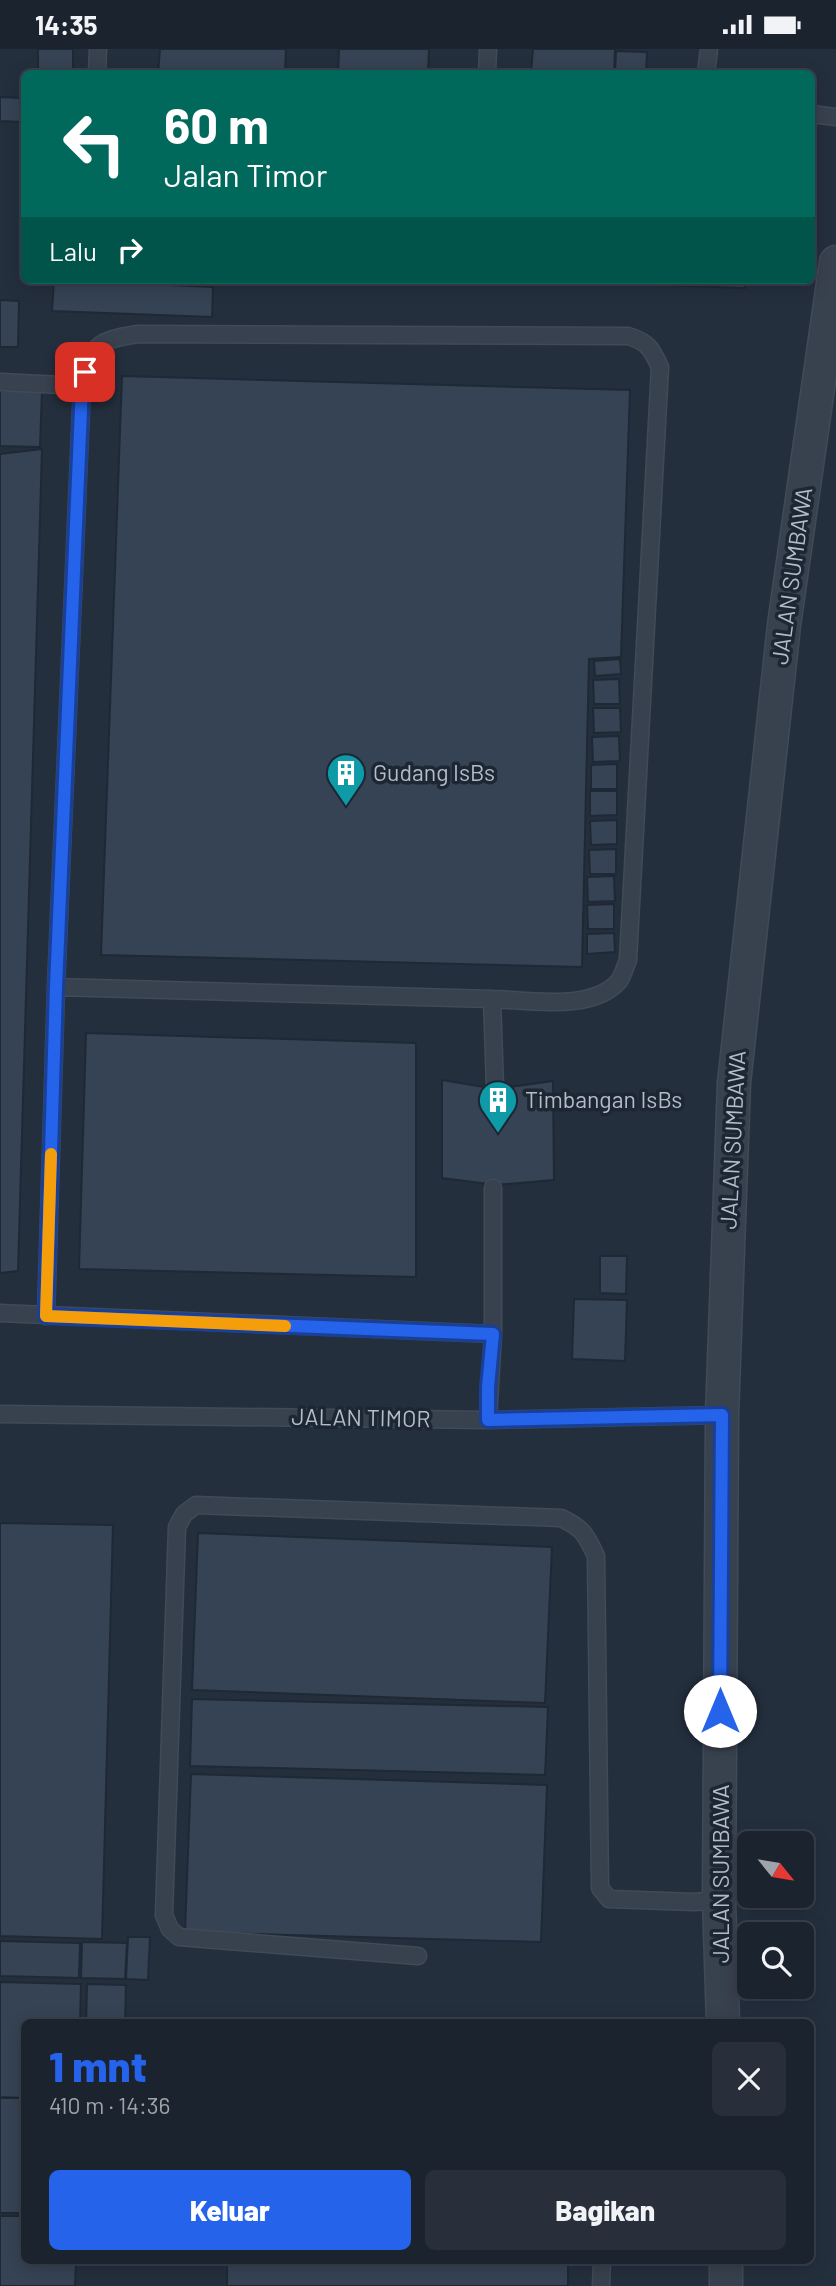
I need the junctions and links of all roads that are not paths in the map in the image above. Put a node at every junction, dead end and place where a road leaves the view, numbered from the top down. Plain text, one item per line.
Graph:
1 (98, 49) edge
2 (488, 49) edge
3 (709, 49) edge
4 (97, 70) edge
5 (487, 70) edge
6 (706, 70) edge
7 (836, 262) edge
8 (0, 382) edge
9 (82, 386) junction
10 (56, 987) junction
11 (492, 999) junction
12 (495, 1087) dead end
13 (493, 1188) dead end
14 (0, 1313) edge
15 (46, 1316) junction
16 (493, 1334) junction
17 (0, 1414) edge
18 (722, 1415) junction
19 (488, 1420) junction
20 (706, 1901) junction
21 (418, 1956) dead end
22 (722, 2019) edge
23 (602, 2264) edge
24 (726, 2264) edge
25 (601, 2286) edge
26 (726, 2286) edge

1 - 4 lane
2 - 5 lane
3 - 6 lane
7 - 18 street, JALAN SUMBAWA
8 - 9 lane
9 - 10 lane
9 - 11 lane
10 - 11 lane
10 - 15 lane
11 - 12 lane
13 - 16 lane
14 - 15 lane
15 - 16 lane
16 - 19 lane
17 - 19 lane, JALAN TIMOR
18 - 19 lane, JALAN TIMOR
18 - 20 street, JALAN SUMBAWA
20 - 21 lane
20 - 22 street, JALAN SUMBAWA
23 - 25 lane
24 - 26 street

